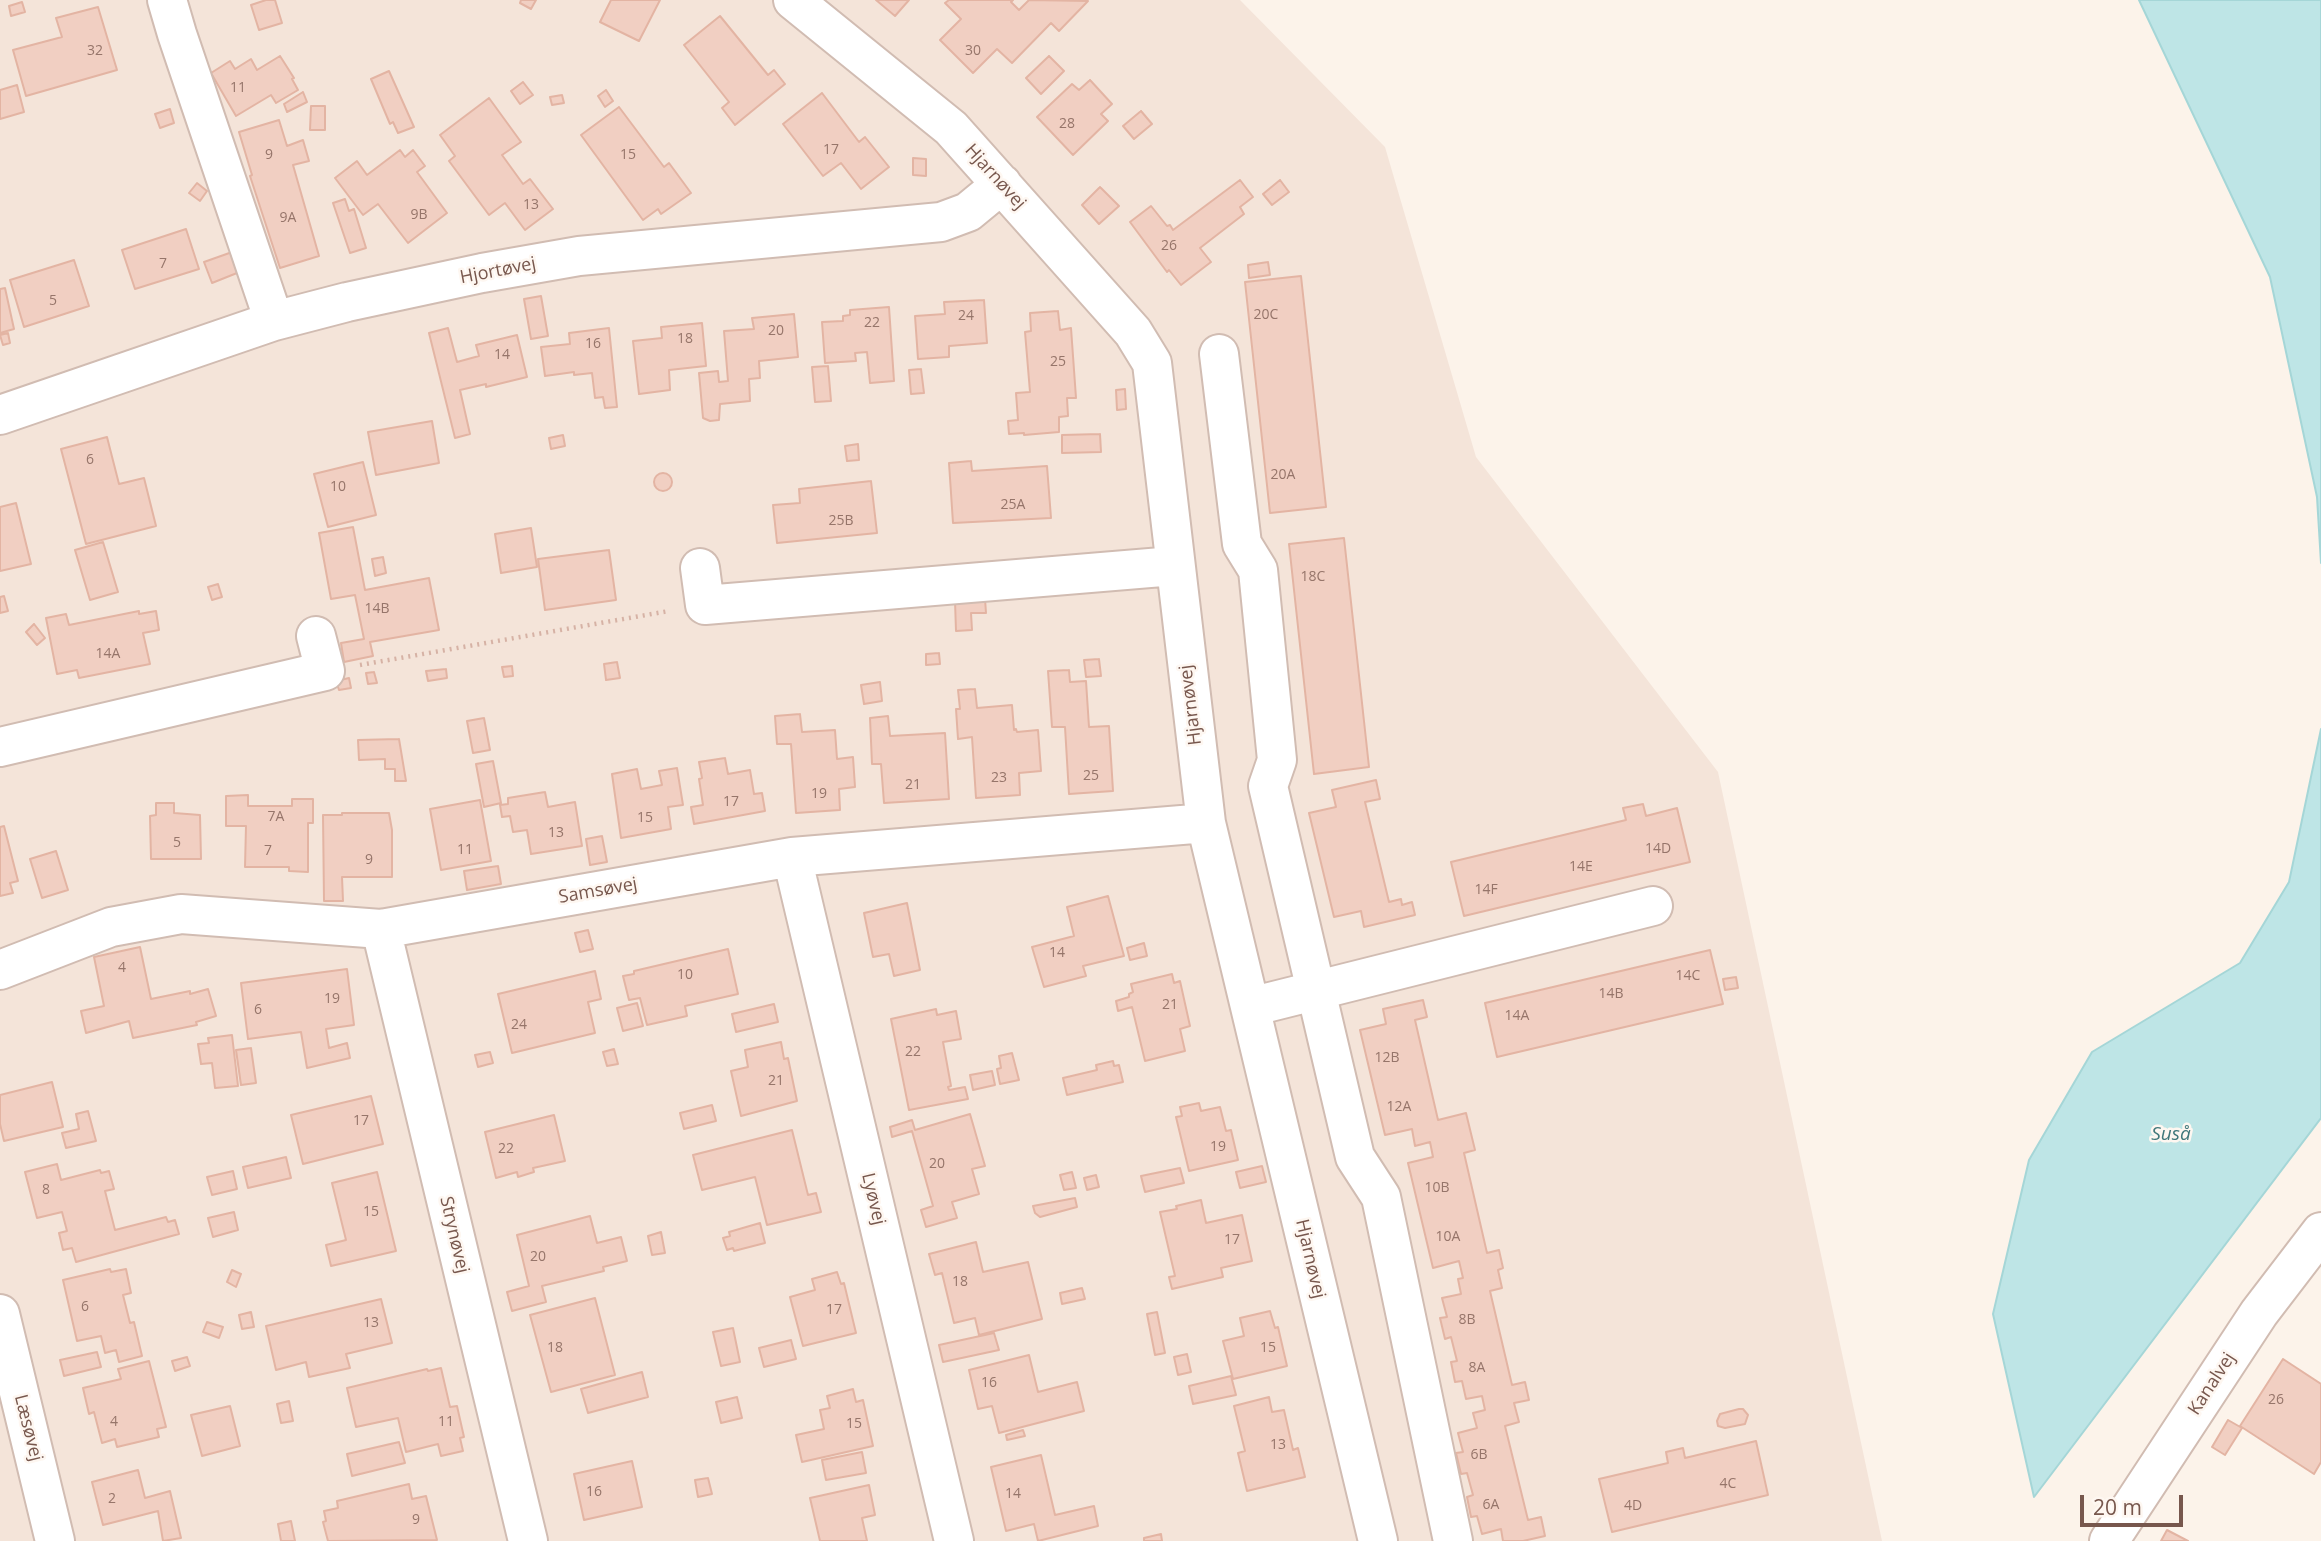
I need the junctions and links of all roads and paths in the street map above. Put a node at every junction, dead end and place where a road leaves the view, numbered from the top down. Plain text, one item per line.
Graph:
1 (167, 0) edge
2 (793, 0) edge
3 (1002, 184) junction
4 (274, 321) junction
5 (1219, 354) dead end
6 (0, 415) edge
7 (1174, 566) junction
8 (701, 568) dead end
9 (705, 605) junction
10 (321, 653) joint
11 (0, 747) edge
12 (1206, 823) junction
13 (792, 857) junction
14 (1653, 906) dead end
15 (381, 929) junction
16 (0, 970) edge
17 (1316, 990) junction
18 (1250, 1007) junction
19 (2321, 1232) edge
20 (0, 1314) edge
21 (55, 1541) edge
22 (527, 1541) edge
23 (954, 1541) edge
24 (1377, 1541) edge
25 (1453, 1541) edge
26 (2109, 1541) edge

1 - 4 street
2 - 3 street, Hjarnøvej
3 - 4 street, Hjortøvej
3 - 7 street, Hjarnøvej
4 - 6 street, Hjortøvej
5 - 17 street
7 - 9 street
7 - 12 street, Hjarnøvej
8 - 9 street
9 - 10 path
10 - 11 street
12 - 13 street, Samsøvej
12 - 18 street, Hjarnøvej
13 - 15 street, Samsøvej
13 - 23 street, Lyøvej
14 - 17 street
15 - 16 street, Samsøvej
15 - 22 street, Strynøvej
17 - 18 street
17 - 25 street
18 - 24 street, Hjarnøvej
19 - 26 street, Kanalvej
20 - 21 street, Læsøvej

